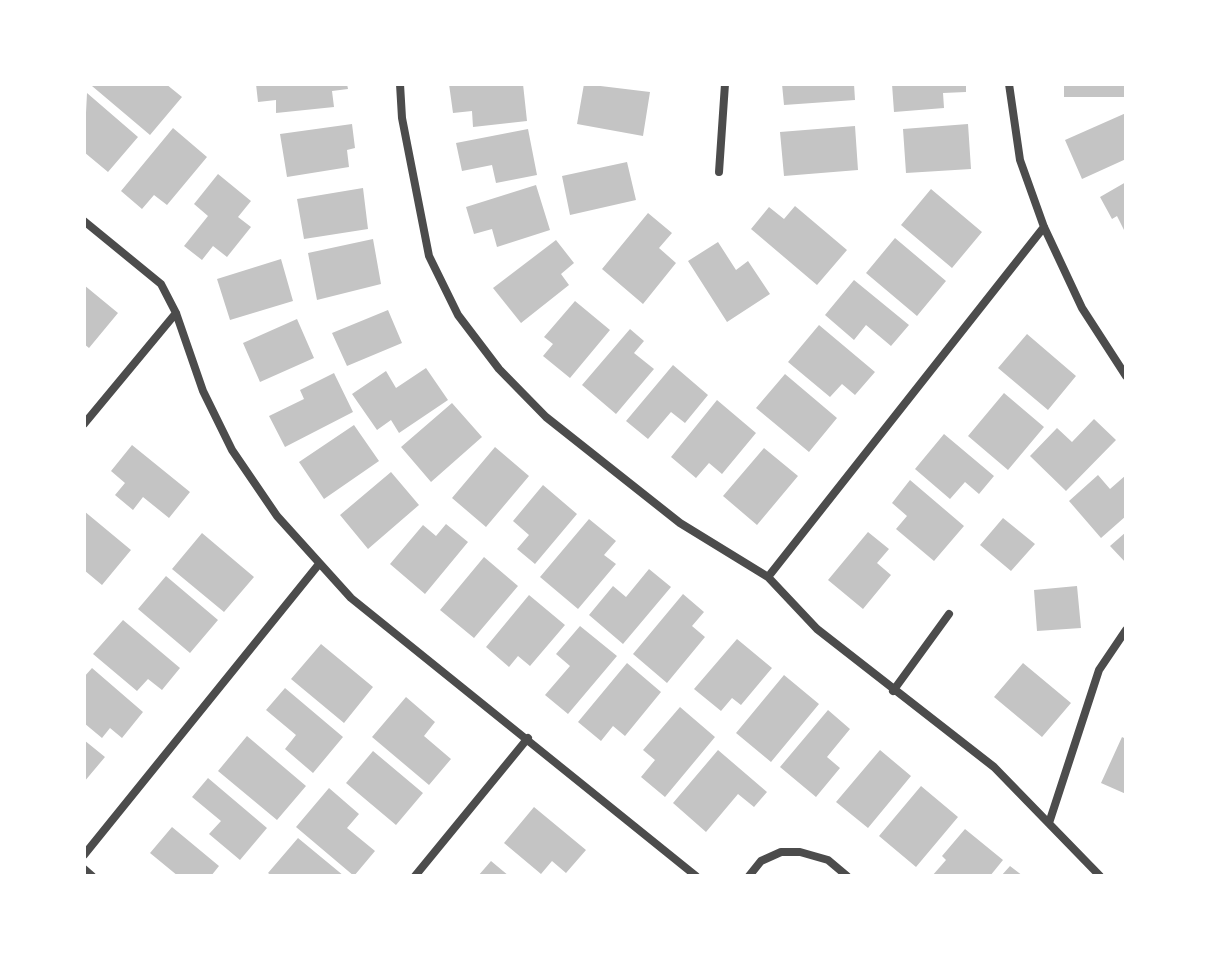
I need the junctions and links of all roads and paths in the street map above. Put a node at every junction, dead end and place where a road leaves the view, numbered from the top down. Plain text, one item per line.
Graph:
1 (400, 84) edge
2 (725, 84) edge
3 (1009, 84) edge
4 (719, 172) dead end
5 (84, 221) edge
6 (1044, 227) junction
7 (176, 313) junction
8 (1126, 376) edge
9 (84, 424) edge
10 (319, 564) junction
11 (768, 577) junction
12 (949, 614) dead end
13 (1126, 630) edge
14 (893, 691) junction
15 (528, 738) junction
16 (1049, 823) junction
17 (84, 855) edge
18 (84, 869) edge
19 (92, 876) edge
20 (415, 876) edge
21 (696, 876) edge
22 (749, 876) edge
23 (847, 876) edge
24 (1100, 876) edge

1 - 11 street
2 - 4 street
3 - 6 street
5 - 7 street
6 - 8 street
6 - 11 street
7 - 9 street
7 - 10 street
10 - 15 street
10 - 17 street
11 - 14 street
12 - 14 street
13 - 16 street
14 - 16 street
15 - 20 street
15 - 21 street
16 - 24 street
18 - 19 street
22 - 23 street

